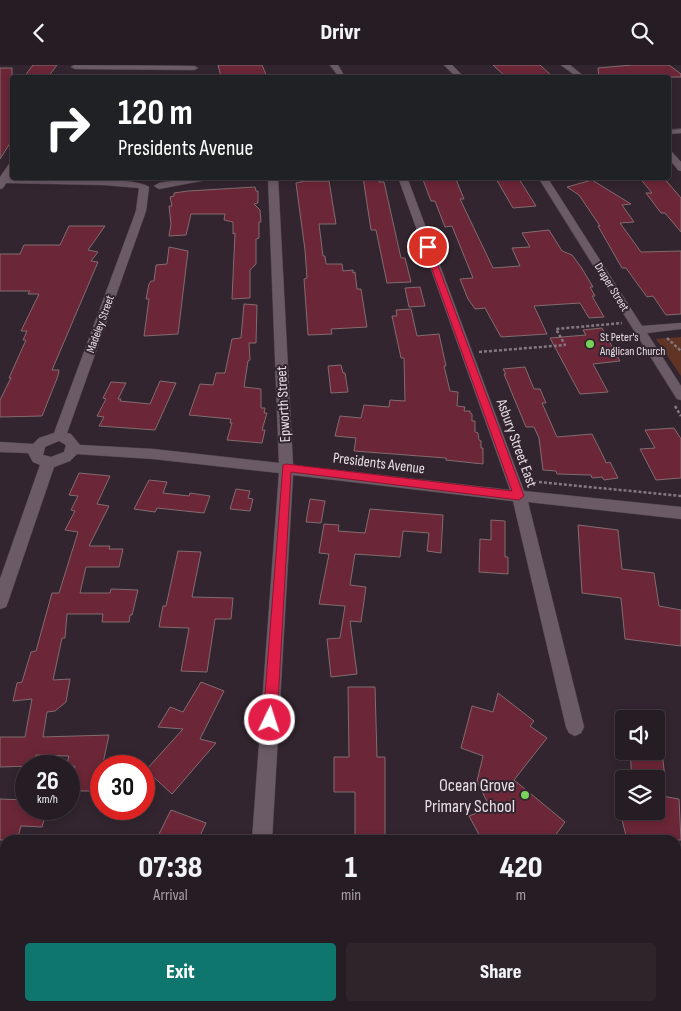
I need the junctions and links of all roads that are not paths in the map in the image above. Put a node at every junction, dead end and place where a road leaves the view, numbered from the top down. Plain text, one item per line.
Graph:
1 (448, 65) edge
2 (565, 65) edge
3 (131, 66) edge
4 (195, 67) edge
5 (75, 68) edge
6 (458, 75) edge
7 (578, 75) edge
8 (671, 156) edge
9 (681, 168) edge
10 (10, 169) edge
11 (193, 180) edge
12 (273, 180) edge
13 (403, 180) edge
14 (544, 180) edge
15 (145, 181) edge
16 (159, 181) edge
17 (1, 182) edge
18 (140, 211) junction
19 (681, 326) edge
20 (639, 330) junction
21 (681, 396) edge
22 (59, 436) junction
23 (0, 447) edge
24 (36, 449) junction
25 (73, 449) junction
26 (48, 463) junction
27 (286, 468) junction
28 (519, 496) junction
29 (681, 513) edge
30 (0, 602) edge
31 (575, 727) dead end
32 (262, 835) edge

1 - 6 street
2 - 7 street
3 - 4 street
3 - 5 street
8 - 9 street
10 - 17 street
11 - 16 street
12 - 27 street, Epworth Street
13 - 28 street, Asbury Street East
14 - 20 street, Draper Street
15 - 16 street
15 - 17 street
15 - 18 street, Madeley Street
16 - 18 street, Madeley Street
18 - 22 street, Madeley Street
19 - 20 street
20 - 21 street, Draper Street
22 - 24 street
22 - 25 street
23 - 24 street
24 - 26 street
25 - 26 street
25 - 27 street, Presidents Avenue
26 - 30 street
27 - 28 street, Presidents Avenue
27 - 32 street, Epworth Street
28 - 29 street, Presidents Avenue
28 - 31 street, Asbury Street East

